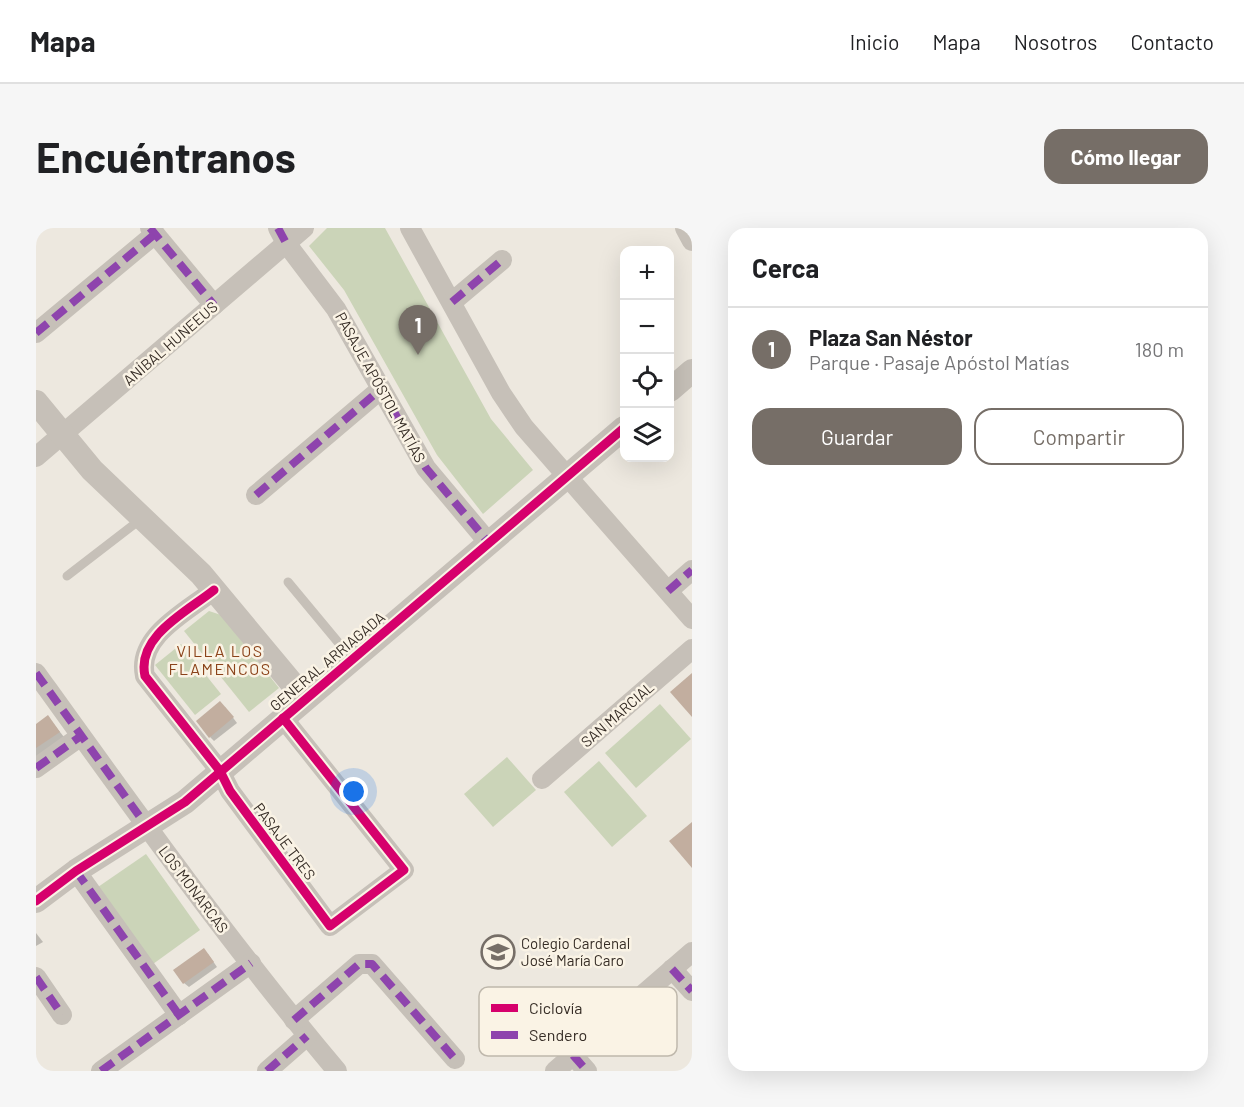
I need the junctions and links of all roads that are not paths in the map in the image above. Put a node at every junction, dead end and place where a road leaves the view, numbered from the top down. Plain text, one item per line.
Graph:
1 (304, 228) edge
2 (410, 228) edge
3 (685, 228) edge
4 (152, 231) edge
5 (282, 236) edge
6 (692, 241) edge
7 (502, 260) dead end
8 (452, 302) junction
9 (213, 305) junction
10 (36, 333) edge
11 (692, 371) edge
12 (674, 386) edge
13 (381, 389) junction
14 (36, 402) edge
15 (620, 431) edge
16 (63, 435) junction
17 (36, 457) edge
18 (567, 477) junction
19 (256, 495) dead end
20 (143, 518) junction
21 (489, 543) junction
22 (692, 570) edge
23 (67, 576) dead end
24 (288, 582) dead end
25 (214, 590) junction
26 (668, 591) junction
27 (692, 619) edge
28 (692, 649) edge
29 (352, 659) junction
30 (36, 673) edge
31 (305, 699) junction
32 (283, 718) junction
33 (81, 736) junction
34 (36, 768) edge
35 (220, 771) junction
36 (542, 779) dead end
37 (148, 828) junction
38 (76, 871) junction
39 (36, 901) edge
40 (692, 952) edge
41 (251, 963) junction
42 (672, 969) junction
43 (36, 977) edge
44 (651, 987) edge
45 (692, 991) edge
46 (179, 1014) junction
47 (62, 1015) dead end
48 (294, 1020) junction
49 (307, 1036) junction
50 (572, 1056) edge
51 (574, 1056) edge
52 (455, 1059) dead end
53 (101, 1071) edge
54 (267, 1071) edge
55 (337, 1071) edge
56 (555, 1071) edge
57 (587, 1071) edge

1 - 5 street, ANÍBAL HUNEEUS
2 - 8 street
3 - 6 street
4 - 9 street
4 - 10 street
5 - 9 street, ANÍBAL HUNEEUS
5 - 13 street, PASAJE APÓSTOL MATÍAS
7 - 8 street
8 - 18 street
9 - 16 street, ANÍBAL HUNEEUS
11 - 12 street
13 - 19 street
13 - 21 street, PASAJE APÓSTOL MATÍAS
14 - 16 street
15 - 18 street, GENERAL ARRIAGADA
16 - 17 street, ANÍBAL HUNEEUS
16 - 20 street
18 - 21 street, GENERAL ARRIAGADA
18 - 26 street
20 - 23 lane
20 - 25 street
21 - 29 street, GENERAL ARRIAGADA
22 - 26 street
24 - 29 lane
25 - 31 street
25 - 35 street, PASAJE TRES
26 - 27 street
28 - 36 street, SAN MARCIAL
29 - 31 street, GENERAL ARRIAGADA
30 - 33 street, LOS MONARCAS
31 - 32 street, GENERAL ARRIAGADA
32 - 35 street, GENERAL ARRIAGADA
32 - 35 street, PASAJE TRES
33 - 34 street
33 - 37 street, LOS MONARCAS
35 - 37 street, GENERAL ARRIAGADA
37 - 38 street, GENERAL ARRIAGADA
37 - 41 street, LOS MONARCAS
38 - 39 street, GENERAL ARRIAGADA
38 - 46 street
40 - 42 street
41 - 46 street
41 - 48 street, LOS MONARCAS
42 - 44 street
42 - 45 street
43 - 47 street
46 - 53 street
48 - 49 street, LOS MONARCAS
48 - 52 street
49 - 54 street
49 - 55 street, LOS MONARCAS
50 - 56 street
51 - 57 street

